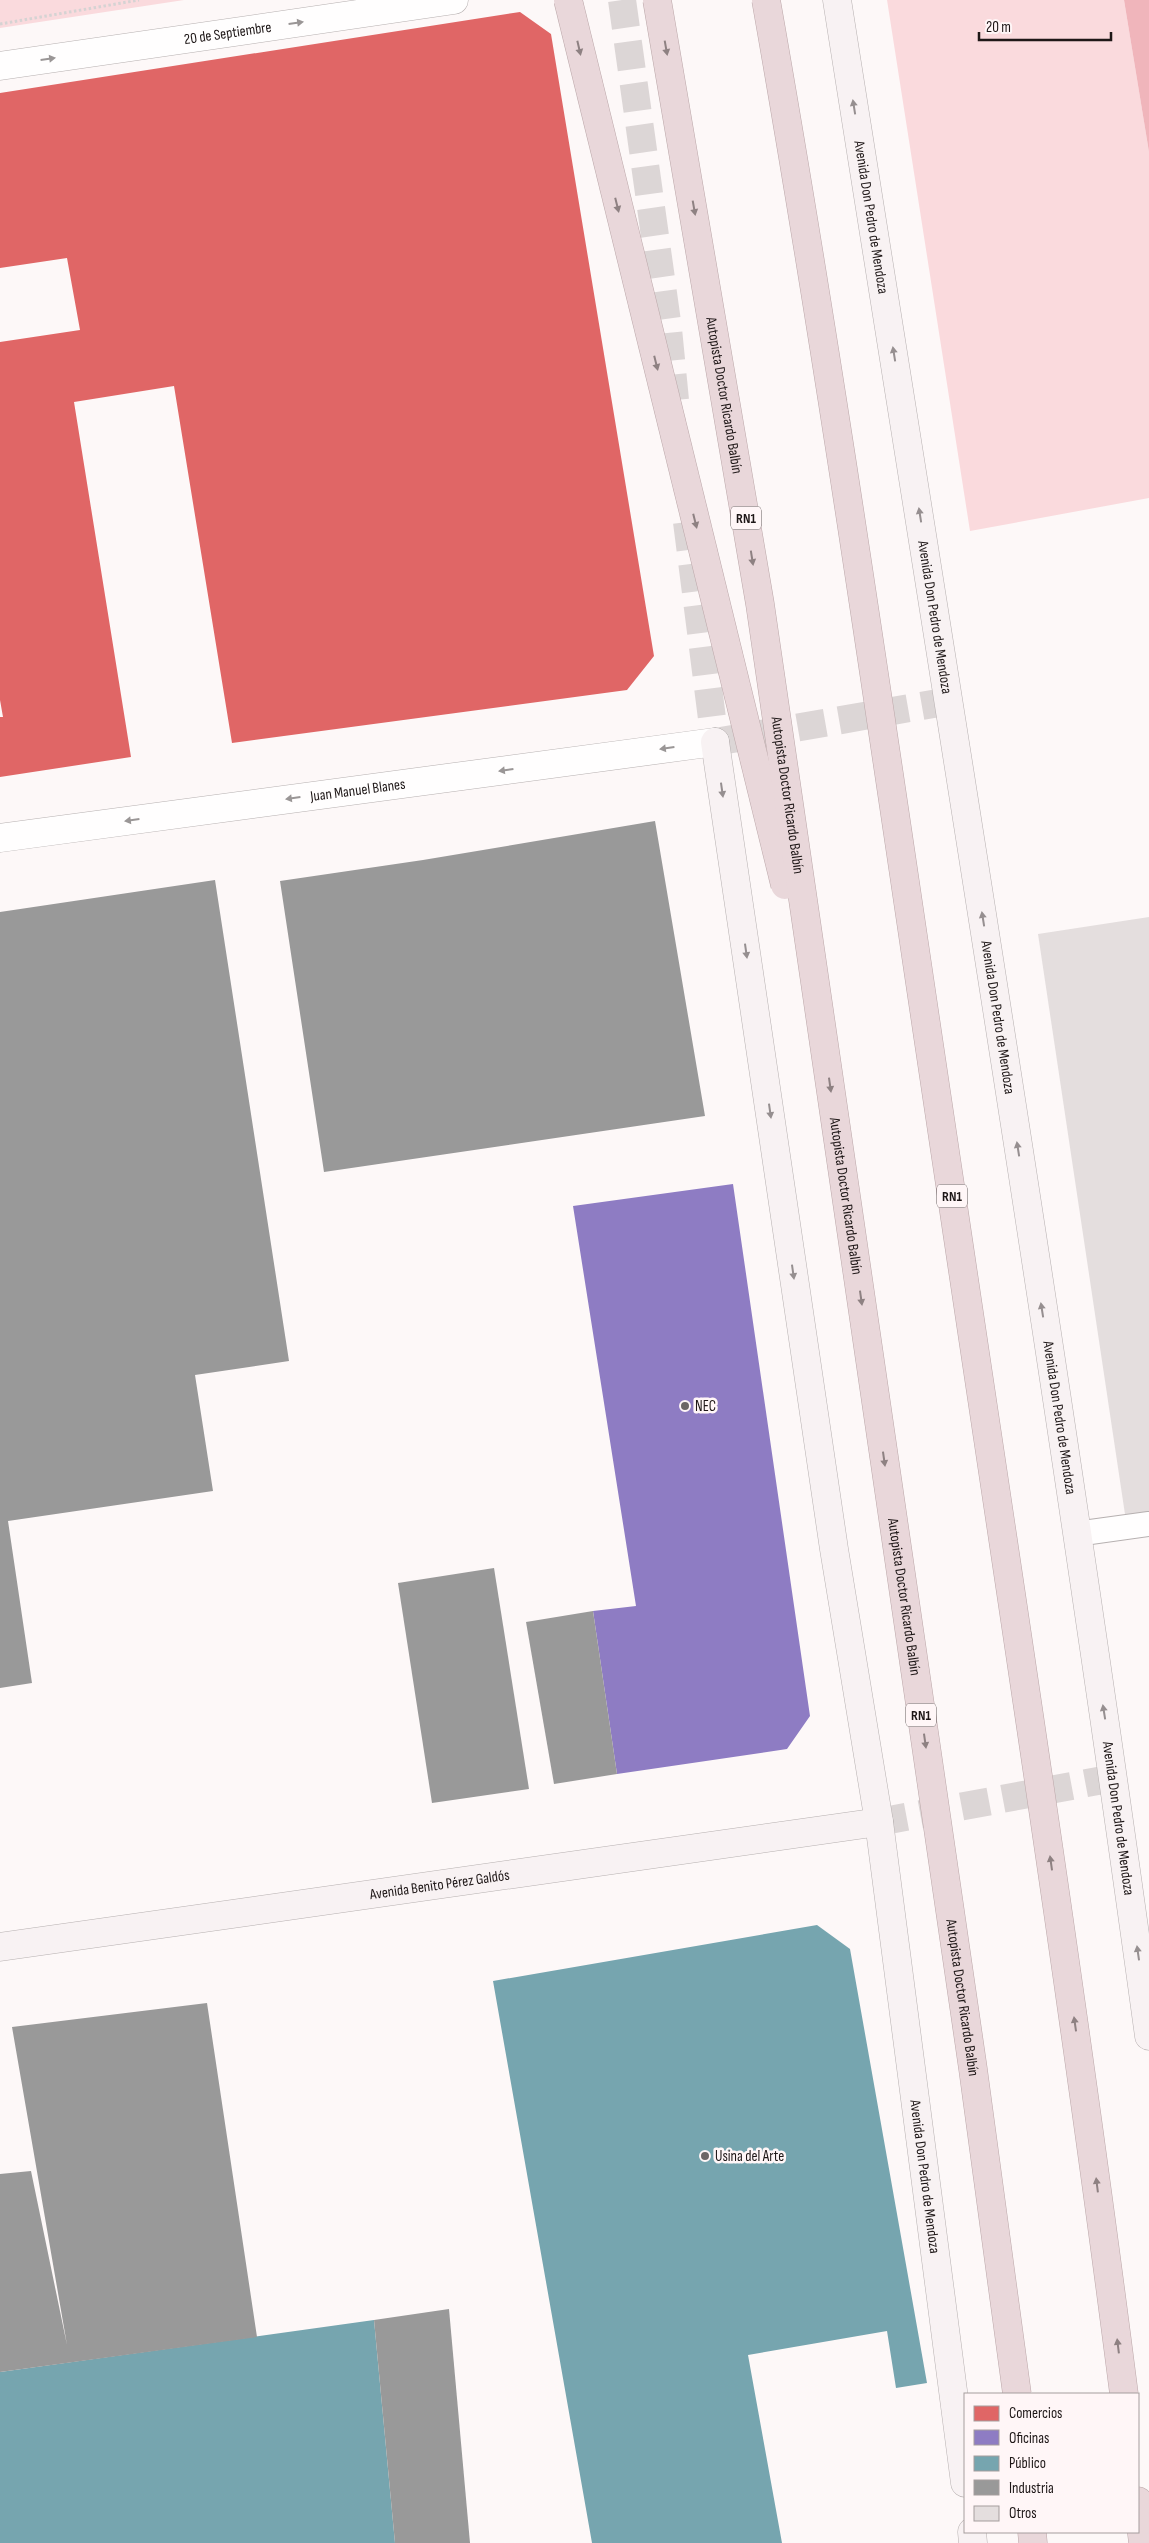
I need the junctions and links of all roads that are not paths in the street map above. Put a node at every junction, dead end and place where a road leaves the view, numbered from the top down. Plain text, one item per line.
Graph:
1 (454, 0) edge
2 (568, 0) edge
3 (657, 0) edge
4 (766, 0) edge
5 (837, 0) edge
6 (0, 66) edge
7 (715, 742) joint
8 (0, 838) edge
9 (823, 1037) junction
10 (1149, 1524) edge
11 (1076, 1534) junction
12 (879, 1822) junction
13 (0, 1947) edge
14 (1149, 2036) edge
15 (1017, 2393) edge
16 (1124, 2393) edge
17 (964, 2475) edge
18 (1139, 2509) edge
19 (1143, 2543) edge

6 -> 1 street, 20 de Septiembre
2 -> 9 highway, bridge
3 -> 9 highway, Autopista Doctor Ricardo Balbín / RN1, bridge
16 -> 4 highway, RN1, bridge
11 -> 5 main road, Avenida Don Pedro de Mendoza
7 -> 8 street, Juan Manuel Blanes
7 -> 12 main road, Avenida Don Pedro de Mendoza
9 -> 15 highway, Autopista Doctor Ricardo Balbín / RN1, bridge
10 - 11 lane
14 -> 11 main road, Avenida Don Pedro de Mendoza
12 - 13 main road, Avenida Benito Pérez Galdós
12 - 17 main road, Avenida Don Pedro de Mendoza
18 - 19 highway

